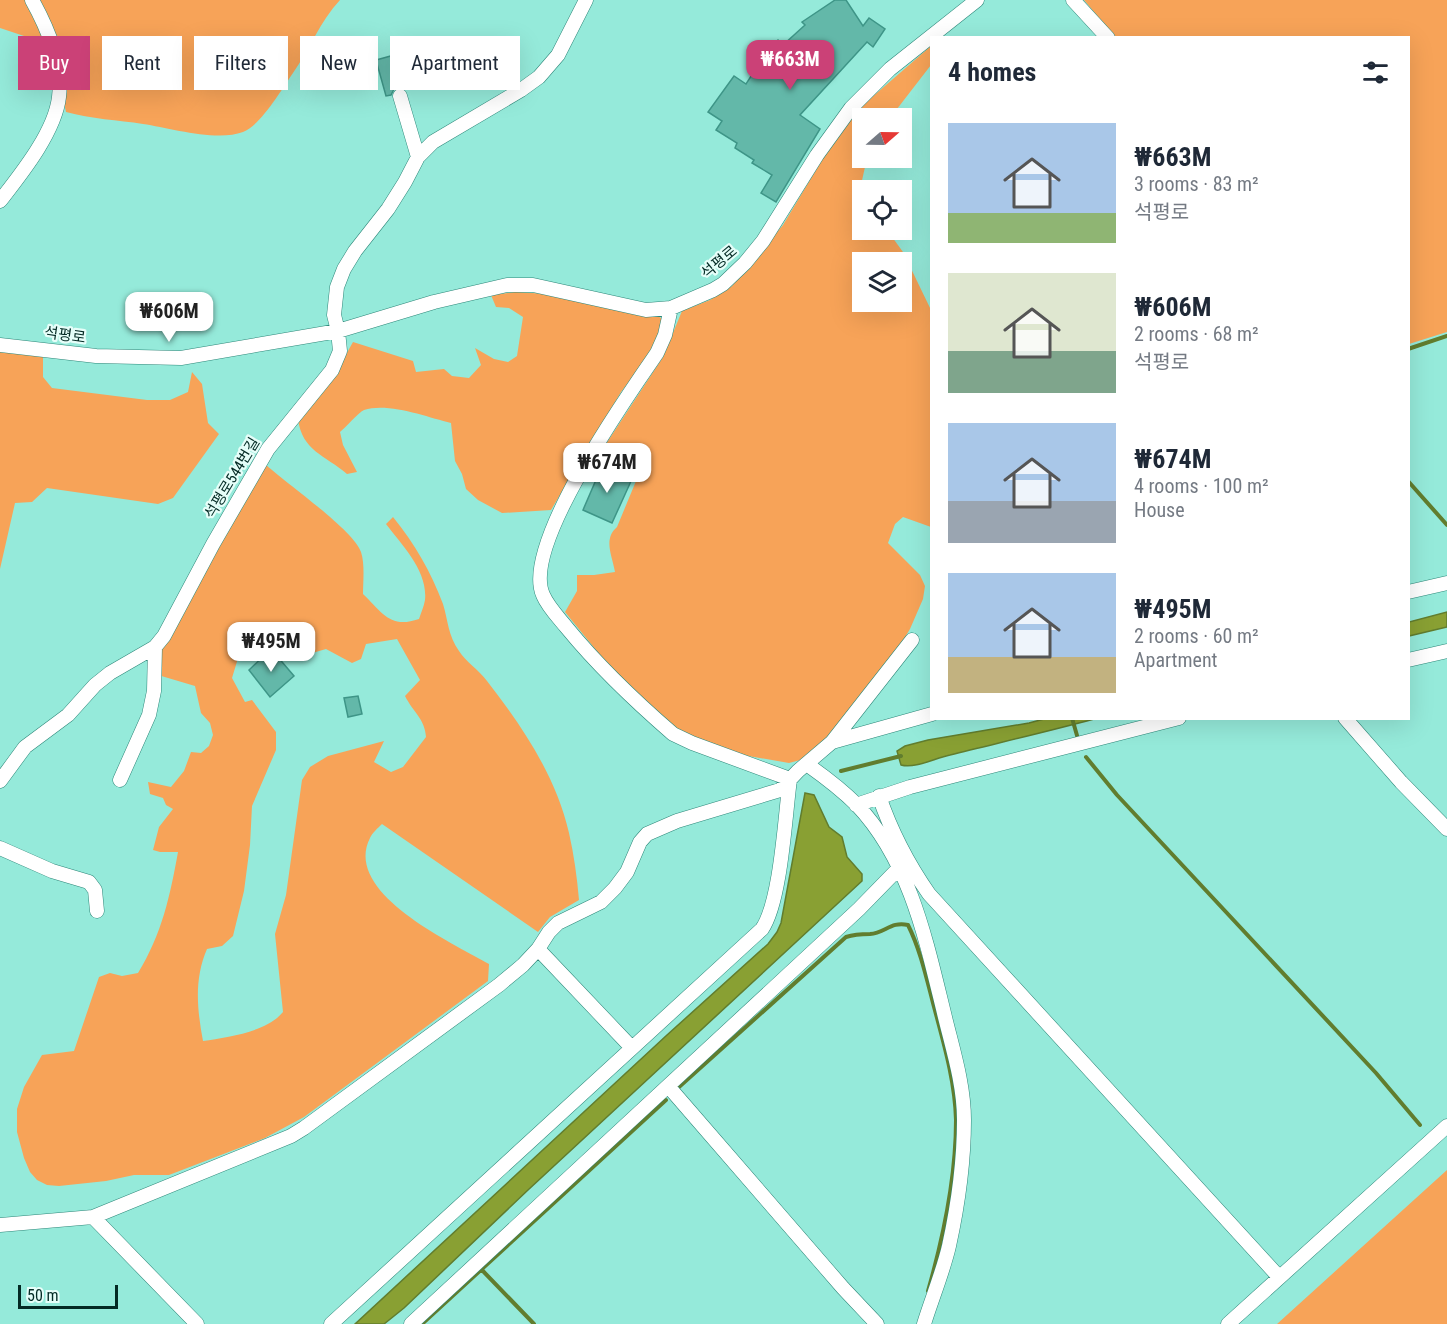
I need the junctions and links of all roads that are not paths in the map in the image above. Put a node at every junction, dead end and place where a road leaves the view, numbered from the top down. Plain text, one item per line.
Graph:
1 (32, 0) edge
2 (586, 0) edge
3 (977, 0) edge
4 (1073, 0) edge
5 (932, 36) edge
6 (1106, 36) edge
7 (930, 37) edge
8 (400, 96) dead end
9 (418, 157) junction
10 (0, 201) edge
11 (671, 308) junction
12 (338, 331) junction
13 (0, 345) edge
14 (1447, 583) edge
15 (1410, 592) edge
16 (912, 640) dead end
17 (154, 647) junction
18 (1447, 651) edge
19 (1410, 660) edge
20 (930, 715) edge
21 (1171, 720) edge
22 (1347, 720) edge
23 (832, 742) junction
24 (808, 765) junction
25 (790, 779) junction
26 (120, 780) dead end
27 (0, 781) edge
28 (879, 796) junction
29 (856, 805) junction
30 (1447, 829) edge
31 (0, 848) edge
32 (899, 868) junction
33 (97, 911) dead end
34 (538, 949) junction
35 (632, 1048) junction
36 (668, 1086) junction
37 (1447, 1126) edge
38 (93, 1217) junction
39 (0, 1225) edge
40 (1279, 1277) junction
41 (196, 1324) edge
42 (331, 1324) edge
43 (411, 1324) edge
44 (877, 1324) edge
45 (924, 1324) edge
46 (1228, 1324) edge

1 - 10 street
2 - 9 street
3 - 5 street, 석평로
4 - 6 street
7 - 11 street, 석평로
8 - 9 street
9 - 12 street
11 - 12 street, 석평로
11 - 25 street
12 - 13 street, 석평로
12 - 17 street, 석평로544번길
14 - 15 street
16 - 23 street
17 - 26 street
17 - 27 street, 석평로544번길
18 - 19 street
20 - 23 street
21 - 28 street
22 - 30 street
23 - 24 street
24 - 25 street
24 - 29 street
25 - 34 street
25 - 35 street
28 - 29 street
28 - 40 street
29 - 32 street
31 - 33 street
32 - 36 street
32 - 45 street
34 - 35 street
34 - 38 street
35 - 42 street
36 - 43 street
36 - 44 street
37 - 40 street
38 - 39 street
38 - 41 street
40 - 46 street

